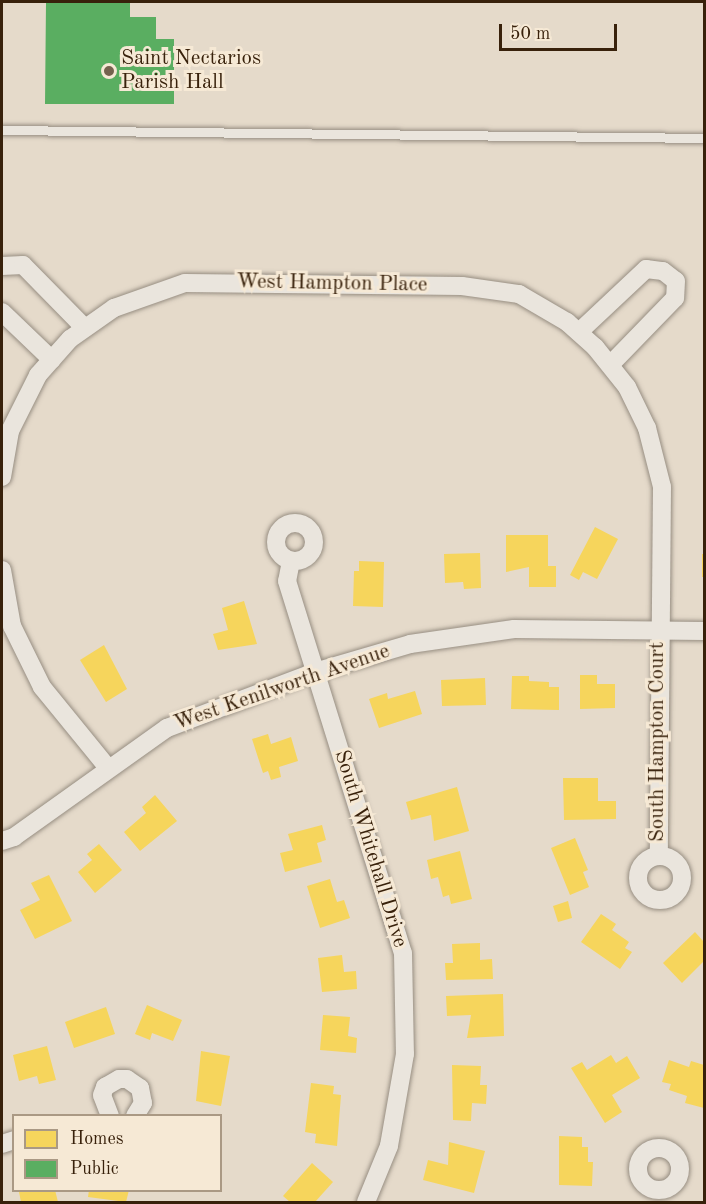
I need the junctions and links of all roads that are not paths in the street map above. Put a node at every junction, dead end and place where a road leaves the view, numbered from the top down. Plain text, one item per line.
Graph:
1 (2, 130) edge
2 (705, 138) edge
3 (2, 266) edge
4 (2, 312) edge
5 (83, 326) junction
6 (579, 333) junction
7 (52, 360) junction
8 (610, 365) junction
9 (2, 477) edge
10 (291, 561) dead end
11 (2, 570) edge
12 (658, 629) junction
13 (705, 631) edge
14 (315, 672) junction
15 (108, 768) junction
16 (2, 841) edge
17 (659, 856) dead end
18 (102, 1114) edge
19 (136, 1114) edge
20 (366, 1203) edge

1 - 2 lane
3 - 5 street
4 - 7 street
5 - 6 street, West Hampton Place
5 - 7 street, West Hampton Place
6 - 8 street, West Hampton Place
6 - 8 street
7 - 9 street, West Hampton Place
8 - 12 street, West Hampton Place
10 - 14 street, South Whitehall Drive
11 - 15 street
12 - 13 street, West Kenilworth Avenue
12 - 14 street, West Kenilworth Avenue
12 - 17 street, South Hampton Court
14 - 15 street, West Kenilworth Avenue
14 - 20 street, South Whitehall Drive
15 - 16 street, West Kenilworth Avenue
18 - 19 street

